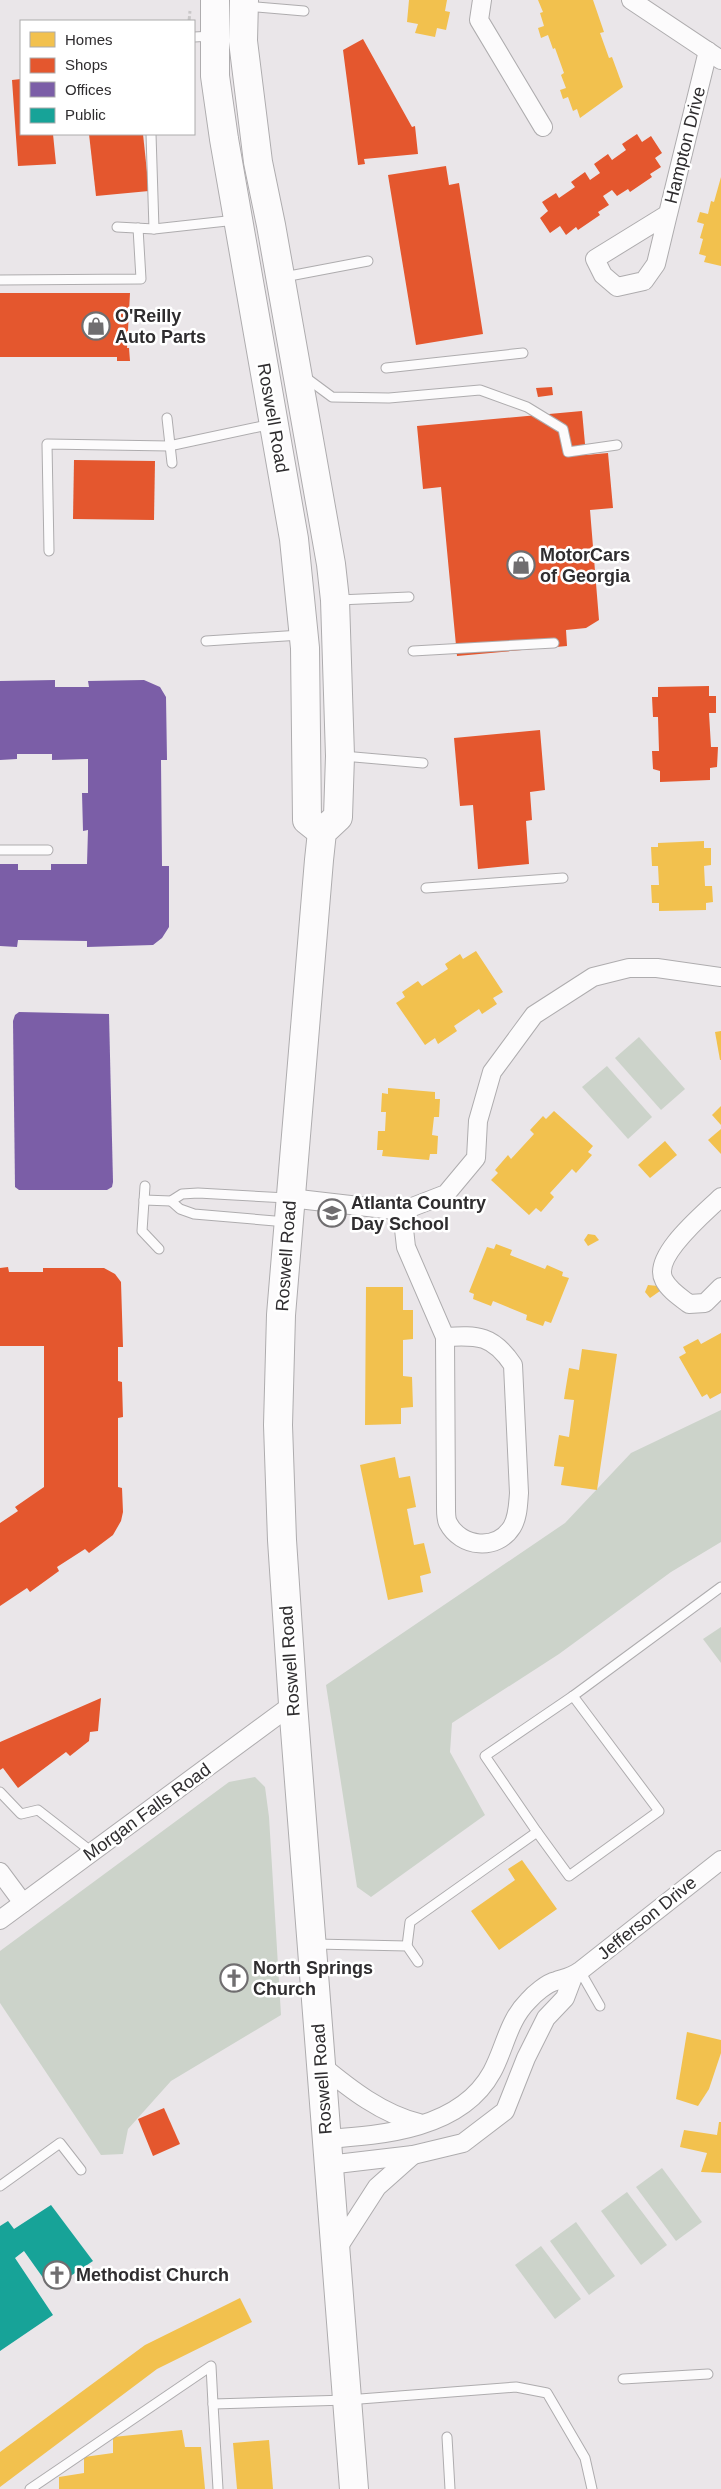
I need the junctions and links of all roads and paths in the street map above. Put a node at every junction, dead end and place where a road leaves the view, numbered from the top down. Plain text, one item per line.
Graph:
1 (214, 0) edge
2 (482, 0) edge
3 (631, 0) edge
4 (244, 3) edge
5 (304, 11) dead end
6 (204, 37) edge
7 (715, 56) edge
8 (543, 126) dead end
9 (150, 135) edge
10 (668, 214) junction
11 (237, 220) junction
12 (117, 227) dead end
13 (138, 228) junction
14 (154, 229) junction
15 (368, 261) dead end
16 (281, 278) junction
17 (0, 280) edge
18 (523, 353) dead end
19 (386, 368) dead end
20 (298, 371) junction
21 (167, 418) dead end
22 (275, 423) junction
23 (617, 445) dead end
24 (169, 446) junction
25 (172, 463) dead end
26 (49, 551) dead end
27 (409, 597) dead end
28 (335, 600) junction
29 (304, 635) junction
30 (206, 641) dead end
31 (554, 643) dead end
32 (413, 651) dead end
33 (340, 756) junction
34 (423, 763) dead end
35 (322, 832) junction
36 (0, 850) edge
37 (48, 850) dead end
38 (563, 878) dead end
39 (426, 888) dead end
40 (721, 977) edge
41 (145, 1186) dead end
42 (721, 1197) edge
43 (144, 1200) junction
44 (171, 1201) junction
45 (289, 1210) junction
46 (402, 1211) junction
47 (159, 1249) dead end
48 (721, 1287) edge
49 (445, 1337) junction
50 (721, 1588) edge
51 (573, 1696) junction
52 (294, 1704) junction
53 (0, 1792) edge
54 (537, 1832) junction
55 (92, 1852) junction
56 (721, 1860) edge
57 (0, 1872) edge
58 (22, 1903) junction
59 (0, 1920) edge
60 (312, 1944) junction
61 (407, 1946) junction
62 (418, 1962) dead end
63 (577, 1974) junction
64 (600, 2006) dead end
65 (321, 2065) junction
66 (420, 2124) junction
67 (327, 2152) junction
68 (412, 2154) junction
69 (81, 2170) dead end
70 (0, 2186) edge
71 (335, 2252) junction
72 (708, 2374) dead end
73 (623, 2379) dead end
74 (347, 2400) junction
75 (213, 2404) junction
76 (447, 2437) dead end
77 (30, 2489) edge
78 (218, 2489) edge
79 (354, 2489) edge
80 (450, 2489) edge
81 (592, 2489) edge

1 - 6 main road, Roswell Road
2 - 8 street
3 - 7 street, Hampton Drive
4 - 5 lane
4 - 16 main road, Roswell Road
6 - 11 main road, Roswell Road
7 - 10 street, Hampton Drive
9 - 14 lane
10 - 10 street, Hampton Drive
11 - 14 lane
11 - 22 main road, Roswell Road
12 - 13 lane
13 - 14 lane
13 - 17 lane
15 - 16 lane
16 - 20 main road, Roswell Road
18 - 19 lane
20 - 23 lane
20 - 28 main road, Roswell Road
21 - 24 lane
22 - 24 lane
22 - 29 main road, Roswell Road
24 - 25 lane
24 - 26 lane
27 - 28 lane
28 - 33 main road, Roswell Road
29 - 30 lane
29 - 35 main road, Roswell Road
31 - 32 lane
33 - 34 lane
33 - 35 main road, Roswell Road
35 - 45 main road, Roswell Road
36 - 37 lane
38 - 39 lane
40 - 46 street
41 - 43 lane
42 - 48 street
43 - 44 lane
43 - 47 lane
44 - 45 lane
44 - 45 lane
45 - 46 street
45 - 52 main road, Roswell Road
46 - 49 street
49 - 49 street
50 - 51 lane
51 - 54 lane
51 - 54 lane
52 - 55 street, Morgan Falls Road
52 - 60 main road, Roswell Road
53 - 55 lane
54 - 61 lane
55 - 58 street, Morgan Falls Road
56 - 63 street, Jefferson Drive
57 - 58 street
58 - 59 street, Morgan Falls Road
60 - 61 lane
60 - 65 main road, Roswell Road
61 - 62 lane
63 - 64 lane
63 - 66 street, Jefferson Drive
63 - 68 street, Jefferson Drive
65 - 66 street
65 - 67 main road, Roswell Road
66 - 67 street, Jefferson Drive
67 - 68 street, Jefferson Drive
67 - 71 main road, Roswell Road
68 - 71 street
69 - 70 lane
71 - 74 main road, Roswell Road
72 - 73 lane
74 - 75 lane
74 - 79 main road, Roswell Road
74 - 81 lane
75 - 77 lane
75 - 78 lane
76 - 80 lane

